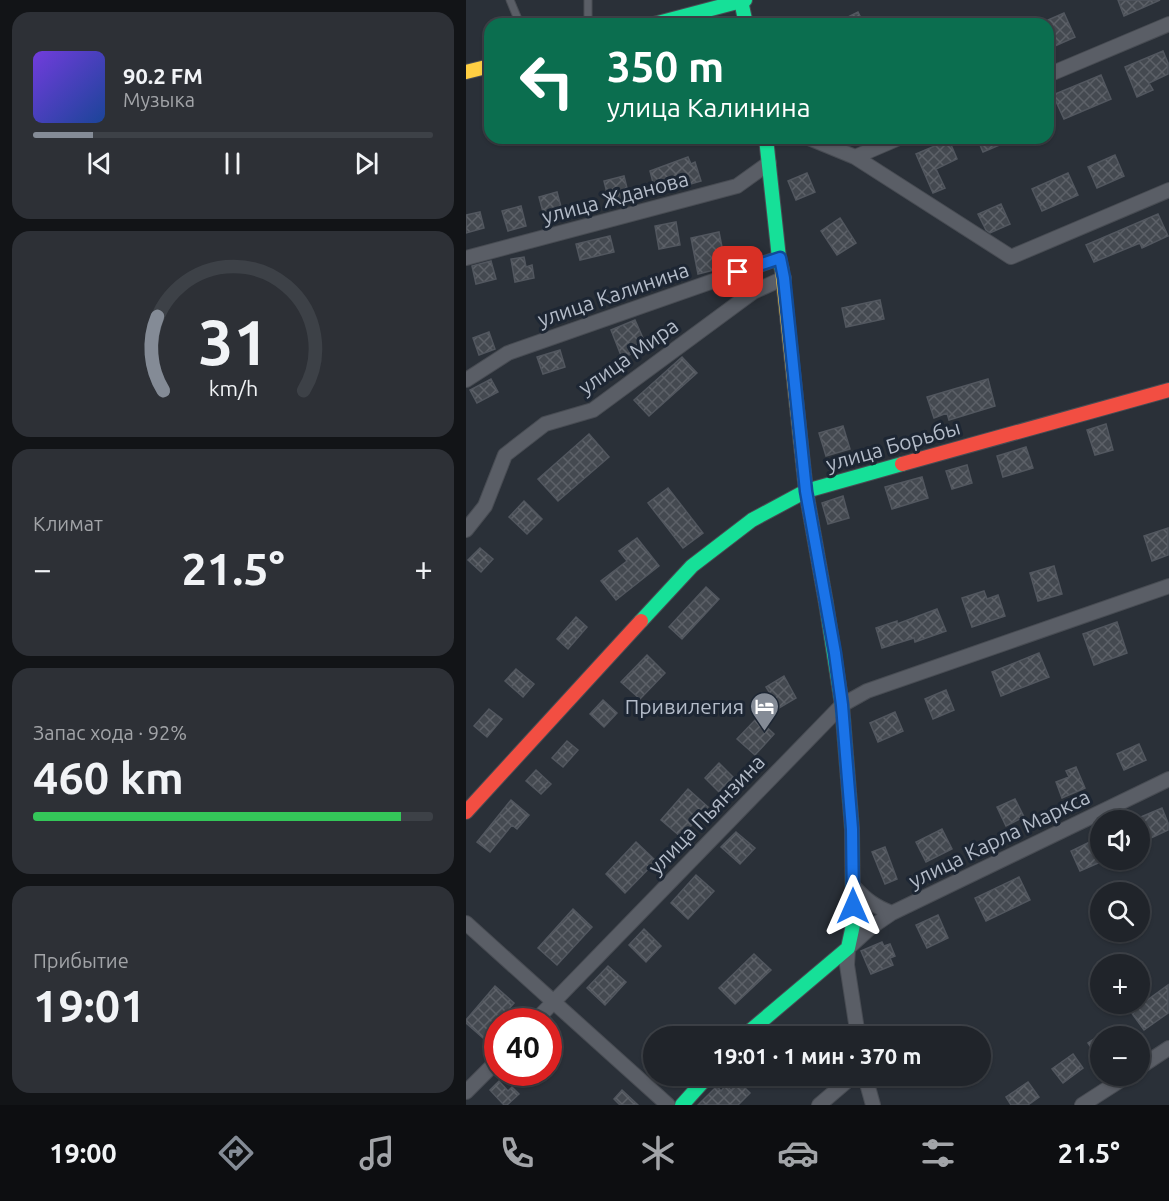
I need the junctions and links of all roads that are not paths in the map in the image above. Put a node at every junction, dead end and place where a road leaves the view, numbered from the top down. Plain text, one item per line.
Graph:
1 (510, 0) edge
2 (588, 0) edge
3 (743, 1) edge
4 (518, 18) edge
5 (588, 18) edge
6 (677, 18) edge
7 (745, 18) edge
8 (1168, 24) edge
9 (484, 68) edge
10 (466, 72) edge
11 (1054, 72) edge
12 (767, 144) edge
13 (824, 144) edge
14 (886, 144) edge
15 (855, 157) junction
16 (769, 164) junction
17 (1168, 190) edge
18 (466, 258) edge
19 (780, 258) junction
20 (784, 278) junction
21 (466, 380) edge
22 (1168, 390) edge
23 (806, 491) junction
24 (466, 530) edge
25 (1168, 586) edge
26 (842, 705) junction
27 (1168, 779) edge
28 (466, 812) edge
29 (853, 886) junction
30 (892, 913) junction
31 (466, 923) edge
32 (848, 948) junction
33 (554, 1001) junction
34 (547, 1008) edge
35 (756, 1026) edge
36 (856, 1026) edge
37 (1168, 1048) edge
38 (1150, 1060) edge
39 (484, 1074) edge
40 (699, 1086) edge
41 (841, 1086) edge
42 (868, 1086) edge
43 (1111, 1086) edge
44 (466, 1092) edge
45 (668, 1105) edge
46 (682, 1105) edge
47 (819, 1105) edge
48 (873, 1105) edge
49 (1082, 1105) edge

1 - 4 lane
2 - 5 lane
3 - 6 street
3 - 7 street
8 - 11 street
9 - 10 street
12 - 16 street
13 - 15 street
14 - 15 street
15 - 17 street
16 - 18 street, улица Жданова
16 - 19 street
19 - 20 street
19 - 21 street, улица Калинина
20 - 23 street
20 - 24 street, улица Мира
22 - 23 street, улица Борьбы
23 - 26 street
23 - 28 street, улица Борьбы
25 - 26 street, улица Пьянзина
26 - 29 street
26 - 33 street, улица Пьянзина
27 - 30 street, улица Карла Маркса
29 - 30 street
29 - 32 street
30 - 32 street, улица Карла Маркса
31 - 33 street
32 - 35 street, улица Карла Маркса
32 - 36 street
33 - 34 street, улица Пьянзина
33 - 45 street
37 - 38 street
39 - 44 street
40 - 46 street
41 - 47 street
42 - 48 street
43 - 49 street

